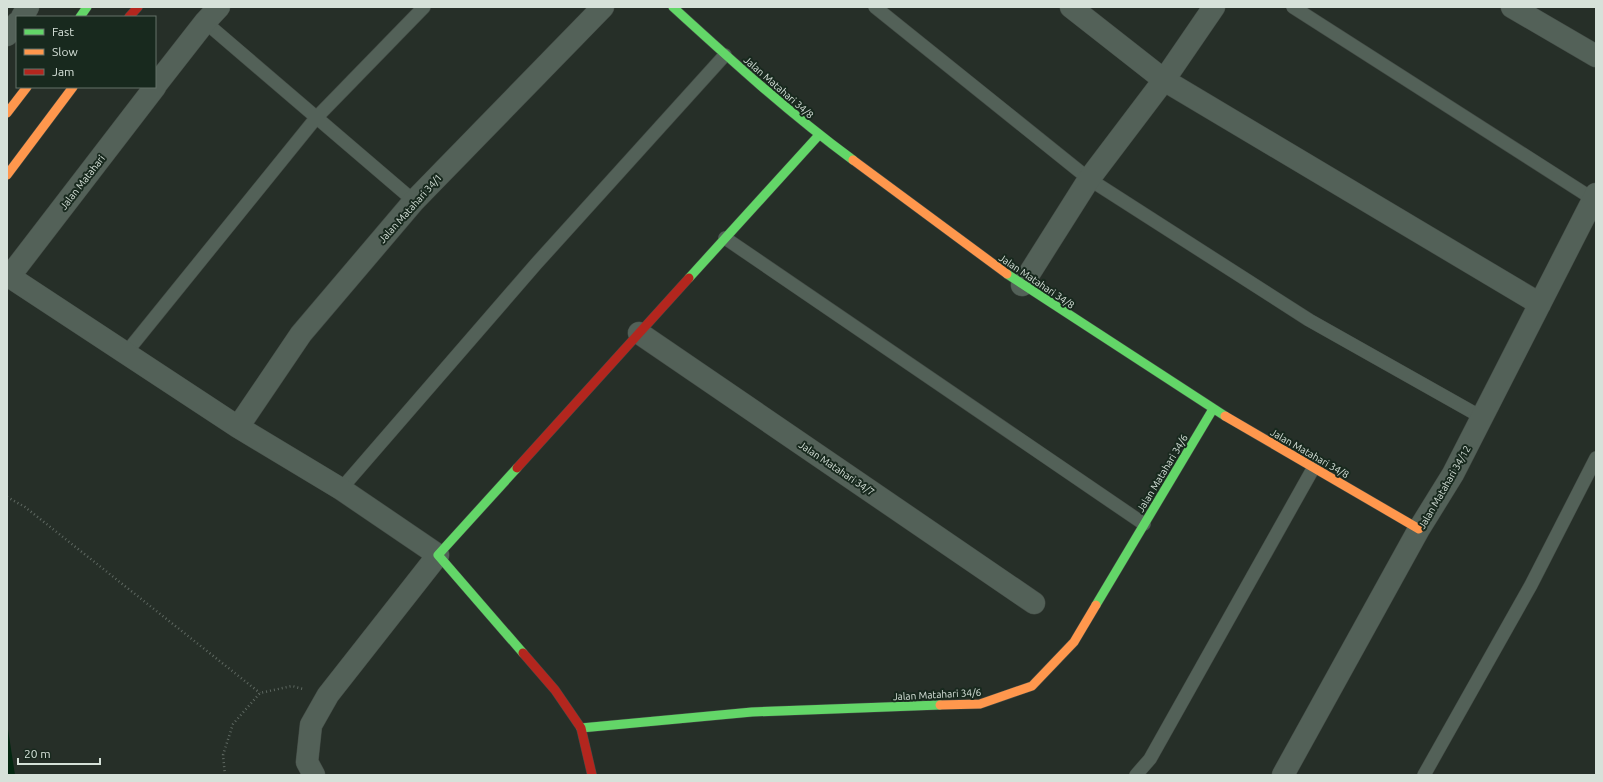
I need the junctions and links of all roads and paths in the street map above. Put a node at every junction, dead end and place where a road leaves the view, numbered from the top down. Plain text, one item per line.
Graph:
1 (28, 7) edge
2 (88, 7) edge
3 (138, 7) edge
4 (424, 7) edge
5 (603, 7) edge
6 (674, 7) edge
7 (875, 7) edge
8 (1071, 7) edge
9 (1214, 7) edge
10 (1293, 7) edge
11 (1512, 7) edge
12 (212, 14) edge
13 (23, 16) edge
14 (81, 16) edge
15 (130, 16) edge
16 (16, 24) edge
17 (7, 35) edge
18 (725, 55) junction
19 (1596, 56) edge
20 (1164, 80) junction
21 (156, 86) edge
22 (26, 88) edge
23 (72, 88) edge
24 (154, 88) edge
25 (7, 113) edge
26 (316, 118) junction
27 (819, 135) junction
28 (7, 175) edge
29 (1089, 179) junction
30 (1595, 197) edge
31 (414, 201) junction
32 (725, 238) junction
33 (8, 276) edge
34 (1022, 285) junction
35 (1540, 304) junction
36 (639, 333) junction
37 (125, 354) junction
38 (1213, 409) junction
39 (1483, 418) junction
40 (238, 427) junction
41 (1596, 458) edge
42 (1314, 467) junction
43 (341, 489) junction
44 (7, 497) edge
45 (1144, 524) junction
46 (1419, 529) junction
47 (438, 555) junction
48 (1034, 603) dead end
49 (260, 693) junction
50 (328, 695) junction
51 (581, 728) junction
52 (225, 775) edge
53 (314, 775) edge
54 (592, 775) edge
55 (1136, 775) edge
56 (1283, 775) edge
57 (1424, 775) edge

1 - 13 street
2 - 14 street
3 - 15 street
4 - 26 lane
5 - 31 street, Jalan Matahari 34/1
6 - 18 street, Jalan Matahari 34/8
7 - 29 lane
8 - 20 street
9 - 20 street
10 - 30 lane
11 - 19 street
12 - 21 street, Jalan Matahari
12 - 26 lane
16 - 17 street
18 - 27 street, Jalan Matahari 34/8
18 - 43 lane
20 - 29 street
20 - 35 street
22 - 25 street
23 - 28 street
24 - 33 street, Jalan Matahari
26 - 31 lane
26 - 37 lane
27 - 32 street
27 - 34 street, Jalan Matahari 34/8
29 - 34 street
29 - 39 lane
30 - 35 street, Jalan Matahari 34/12
31 - 40 street, Jalan Matahari 34/1
32 - 36 street
32 - 45 lane
33 - 37 street
34 - 38 street, Jalan Matahari 34/8
35 - 39 street, Jalan Matahari 34/12
36 - 47 street
36 - 48 street, Jalan Matahari 34/7
37 - 40 street
38 - 42 street, Jalan Matahari 34/8
38 - 45 street, Jalan Matahari 34/6
39 - 46 street, Jalan Matahari 34/12
40 - 43 street
41 - 57 lane
42 - 46 street, Jalan Matahari 34/8
42 - 55 lane
43 - 47 street
44 - 49 path
45 - 51 street, Jalan Matahari 34/6
46 - 56 street, Jalan Matahari 34/12
47 - 50 street
47 - 51 street
49 - 50 path
49 - 52 path
50 - 53 street
51 - 54 street

